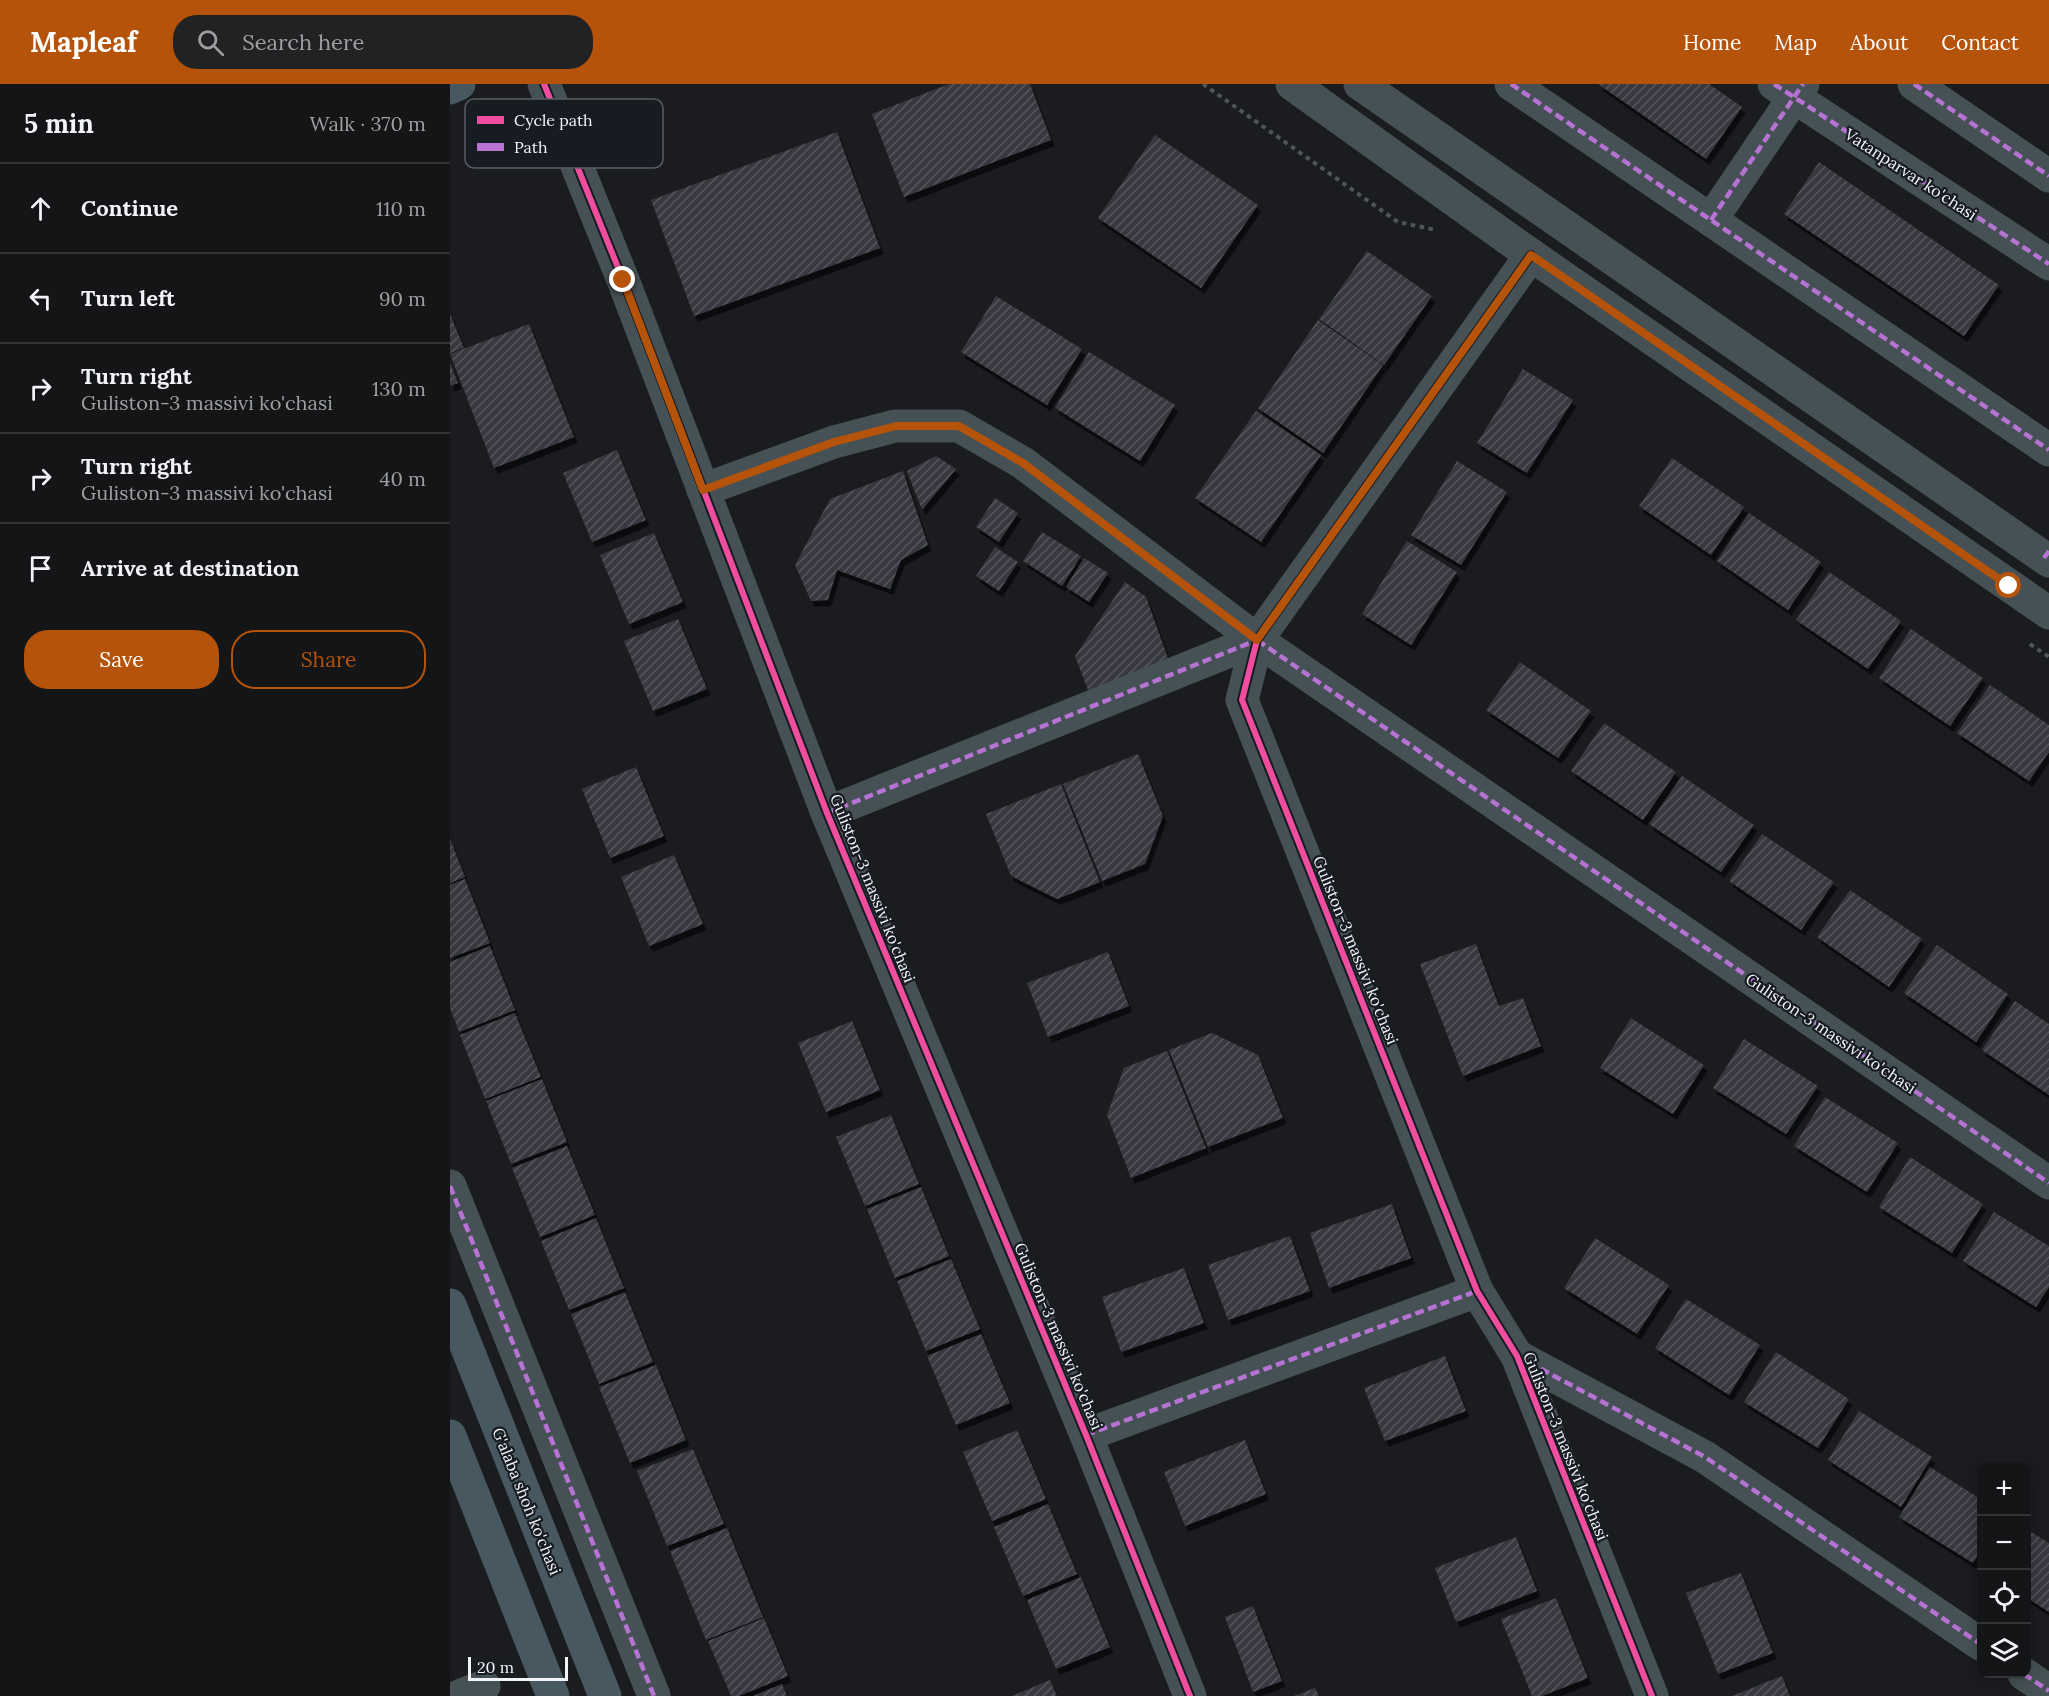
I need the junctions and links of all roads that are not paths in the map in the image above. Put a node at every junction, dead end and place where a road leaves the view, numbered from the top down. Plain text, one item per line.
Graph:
1 (459, 84) edge
2 (544, 84) edge
3 (1292, 84) edge
4 (1360, 84) edge
5 (1511, 84) edge
6 (1914, 84) edge
7 (450, 88) edge
8 (1790, 88) edge
9 (550, 99) edge
10 (578, 168) edge
11 (2049, 176) edge
12 (1711, 220) junction
13 (1531, 255) junction
14 (2049, 264) edge
15 (2049, 450) edge
16 (703, 490) junction
17 (2044, 555) edge
18 (2009, 586) junction
19 (2049, 613) edge
20 (1257, 640) junction
21 (826, 813) junction
22 (2049, 1183) edge
23 (450, 1186) edge
24 (1477, 1291) junction
25 (450, 1305) edge
26 (1516, 1356) junction
27 (1086, 1435) junction
28 (450, 1436) edge
29 (1977, 1642) edge
30 (2030, 1678) edge
31 (2049, 1691) edge
32 (553, 1696) edge
33 (605, 1696) edge
34 (654, 1696) edge
35 (1190, 1696) edge
36 (1652, 1696) edge

1 - 7 main road
2 - 9 street, Guliston-3 massivi ko'chasi
3 - 13 street
4 - 17 street
5 - 12 street
6 - 11 street
8 - 12 street
8 - 14 street, Vatanparvar ko'chasi
10 - 16 street, Guliston-3 massivi ko'chasi
12 - 15 street
13 - 18 street
13 - 20 street
16 - 20 street, Guliston-3 massivi ko'chasi
16 - 21 street, Guliston-3 massivi ko'chasi
17 - 18 street
18 - 19 street
20 - 21 street, Guliston-3 massivi ko'chasi
20 - 22 street, Guliston-3 massivi ko'chasi
20 - 24 street, Guliston-3 massivi ko'chasi
21 - 27 street, Guliston-3 massivi ko'chasi
23 - 34 street
24 - 26 street, Guliston-3 massivi ko'chasi
24 - 27 street, Guliston-3 massivi ko'chasi
25 - 33 main road, G'alaba shoh ko'chasi
26 - 29 street, Guliston-3 massivi ko'chasi
26 - 36 street, Guliston-3 massivi ko'chasi
27 - 35 street, Guliston-3 massivi ko'chasi
28 - 32 main road
30 - 31 street

